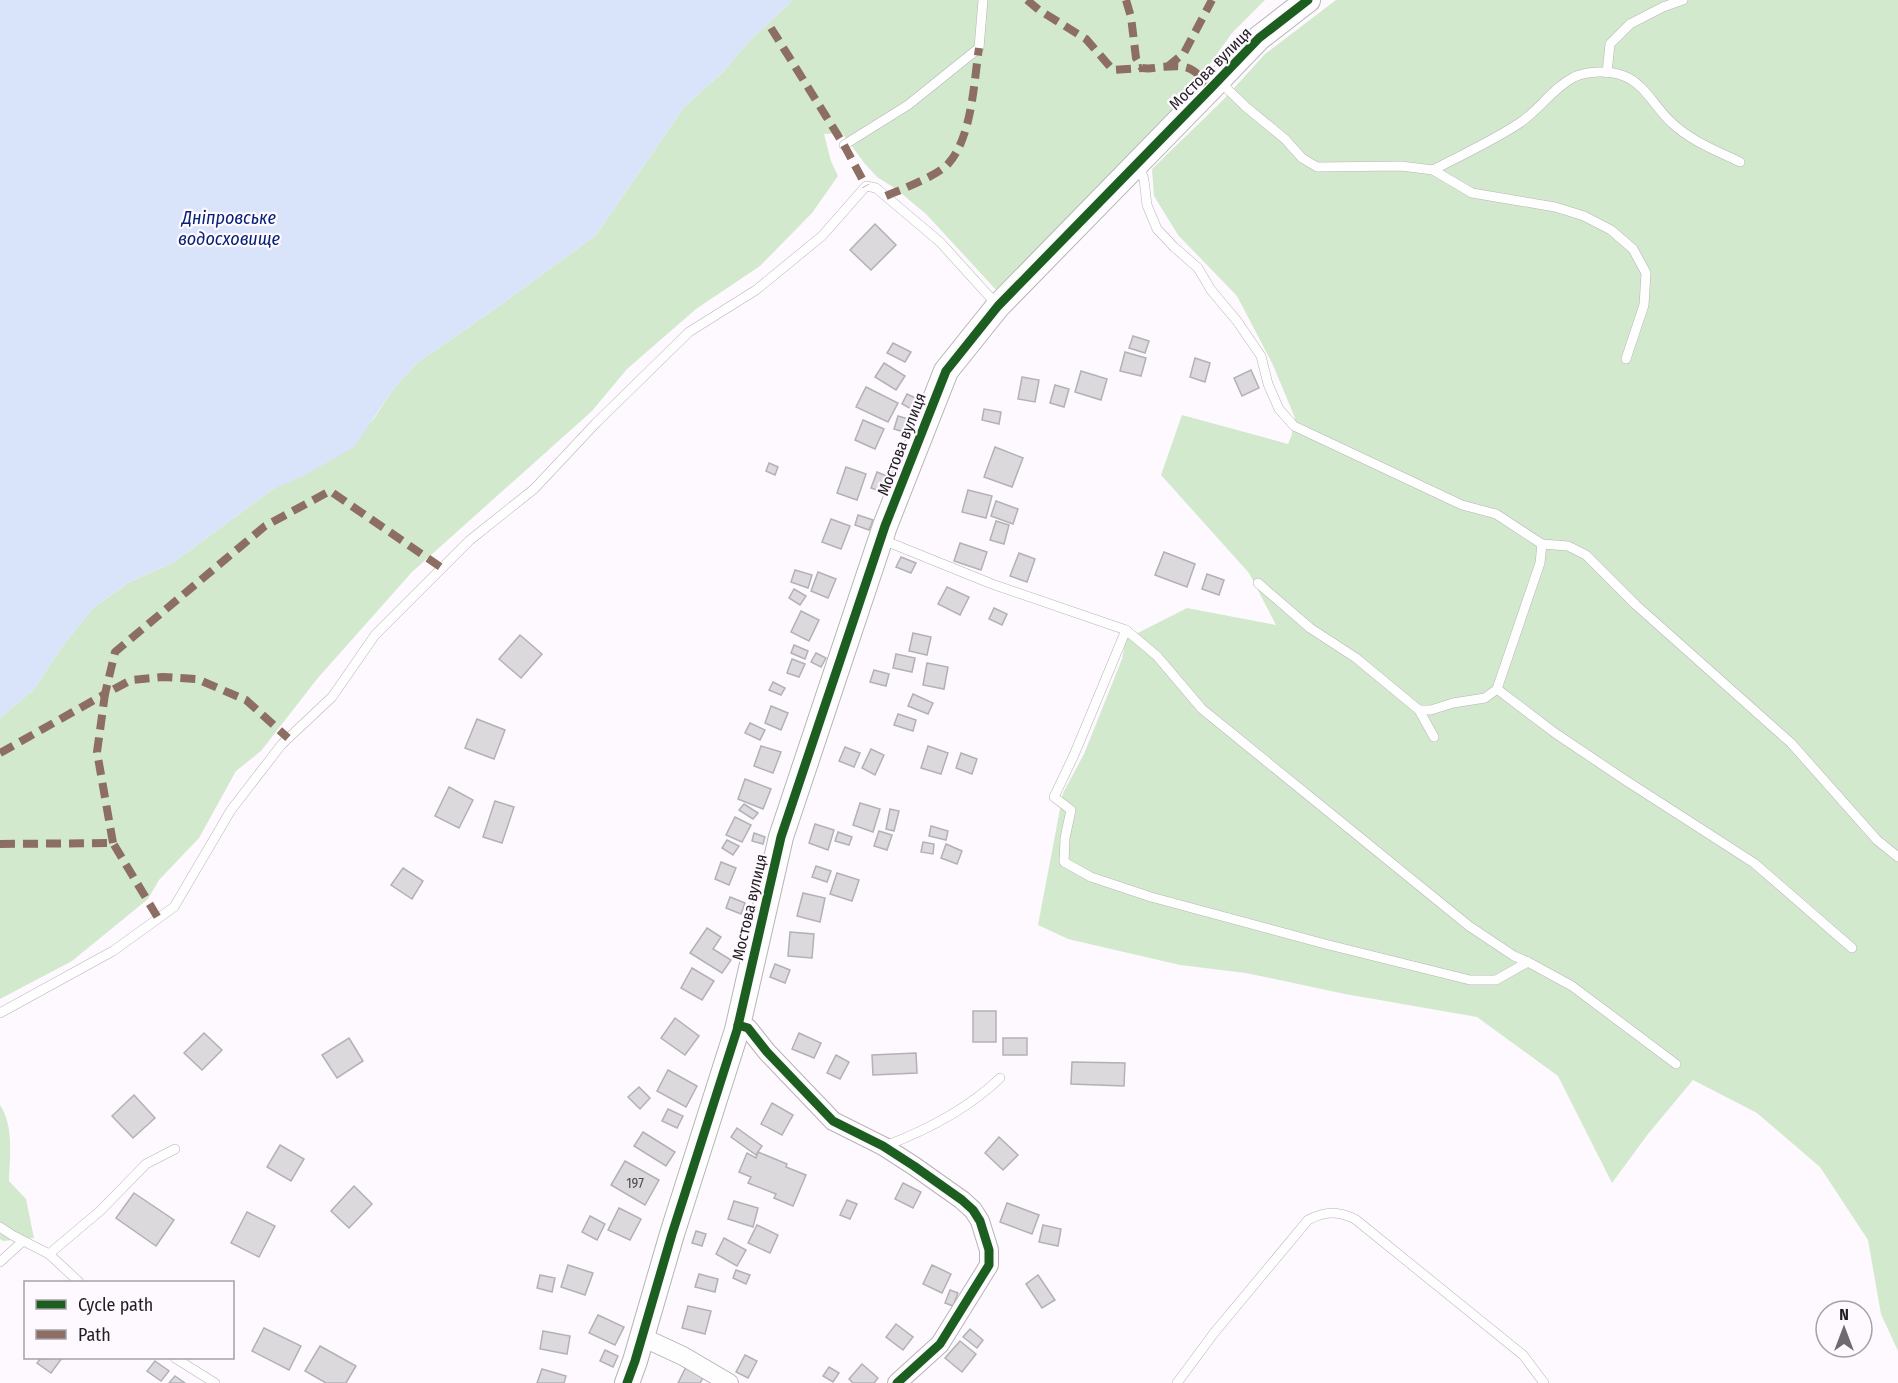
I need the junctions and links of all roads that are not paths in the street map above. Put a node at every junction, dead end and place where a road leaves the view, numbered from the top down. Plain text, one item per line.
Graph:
1 (984, 0) edge
2 (1308, 0) edge
3 (1683, 0) edge
4 (1607, 73) junction
5 (1218, 80) junction
6 (844, 145) dead end
7 (1138, 162) junction
8 (1740, 162) dead end
9 (1433, 170) junction
10 (998, 306) junction
11 (1626, 359) dead end
12 (880, 539) junction
13 (1542, 544) junction
14 (1258, 583) dead end
15 (1126, 630) junction
16 (1497, 689) junction
17 (1419, 710) junction
18 (1434, 737) dead end
19 (1898, 857) edge
20 (1852, 948) dead end
21 (1528, 962) junction
22 (0, 1013) edge
23 (738, 1025) junction
24 (1676, 1064) dead end
25 (1000, 1078) dead end
26 (883, 1146) junction
27 (175, 1149) dead end
28 (0, 1227) edge
29 (22, 1241) junction
30 (49, 1254) junction
31 (0, 1262) edge
32 (78, 1281) edge
33 (642, 1337) junction
34 (177, 1359) edge
35 (215, 1383) edge
36 (627, 1383) edge
37 (729, 1383) edge
38 (897, 1383) edge
39 (1177, 1383) edge
40 (1544, 1383) edge

1 - 6 lane
2 - 5 street, Мостова вулиця
3 - 4 lane
4 - 8 lane
4 - 9 lane
5 - 7 street, Мостова вулиця
5 - 9 lane
7 - 10 street, Мостова вулиця
7 - 13 lane
9 - 11 lane
10 - 12 street, Мостова вулиця
10 - 22 lane
12 - 15 lane
12 - 23 street, Мостова вулиця
13 - 16 lane
13 - 19 lane
14 - 17 lane
15 - 21 lane
15 - 21 lane
16 - 17 lane
16 - 20 lane
17 - 18 lane
21 - 24 lane
23 - 26 street
23 - 33 street, Мостова вулиця
25 - 26 lane
26 - 38 street
27 - 30 lane
28 - 29 lane
29 - 30 lane
29 - 31 lane
30 - 32 lane
33 - 36 street, Мостова вулиця
33 - 37 street
34 - 35 lane
39 - 40 lane

